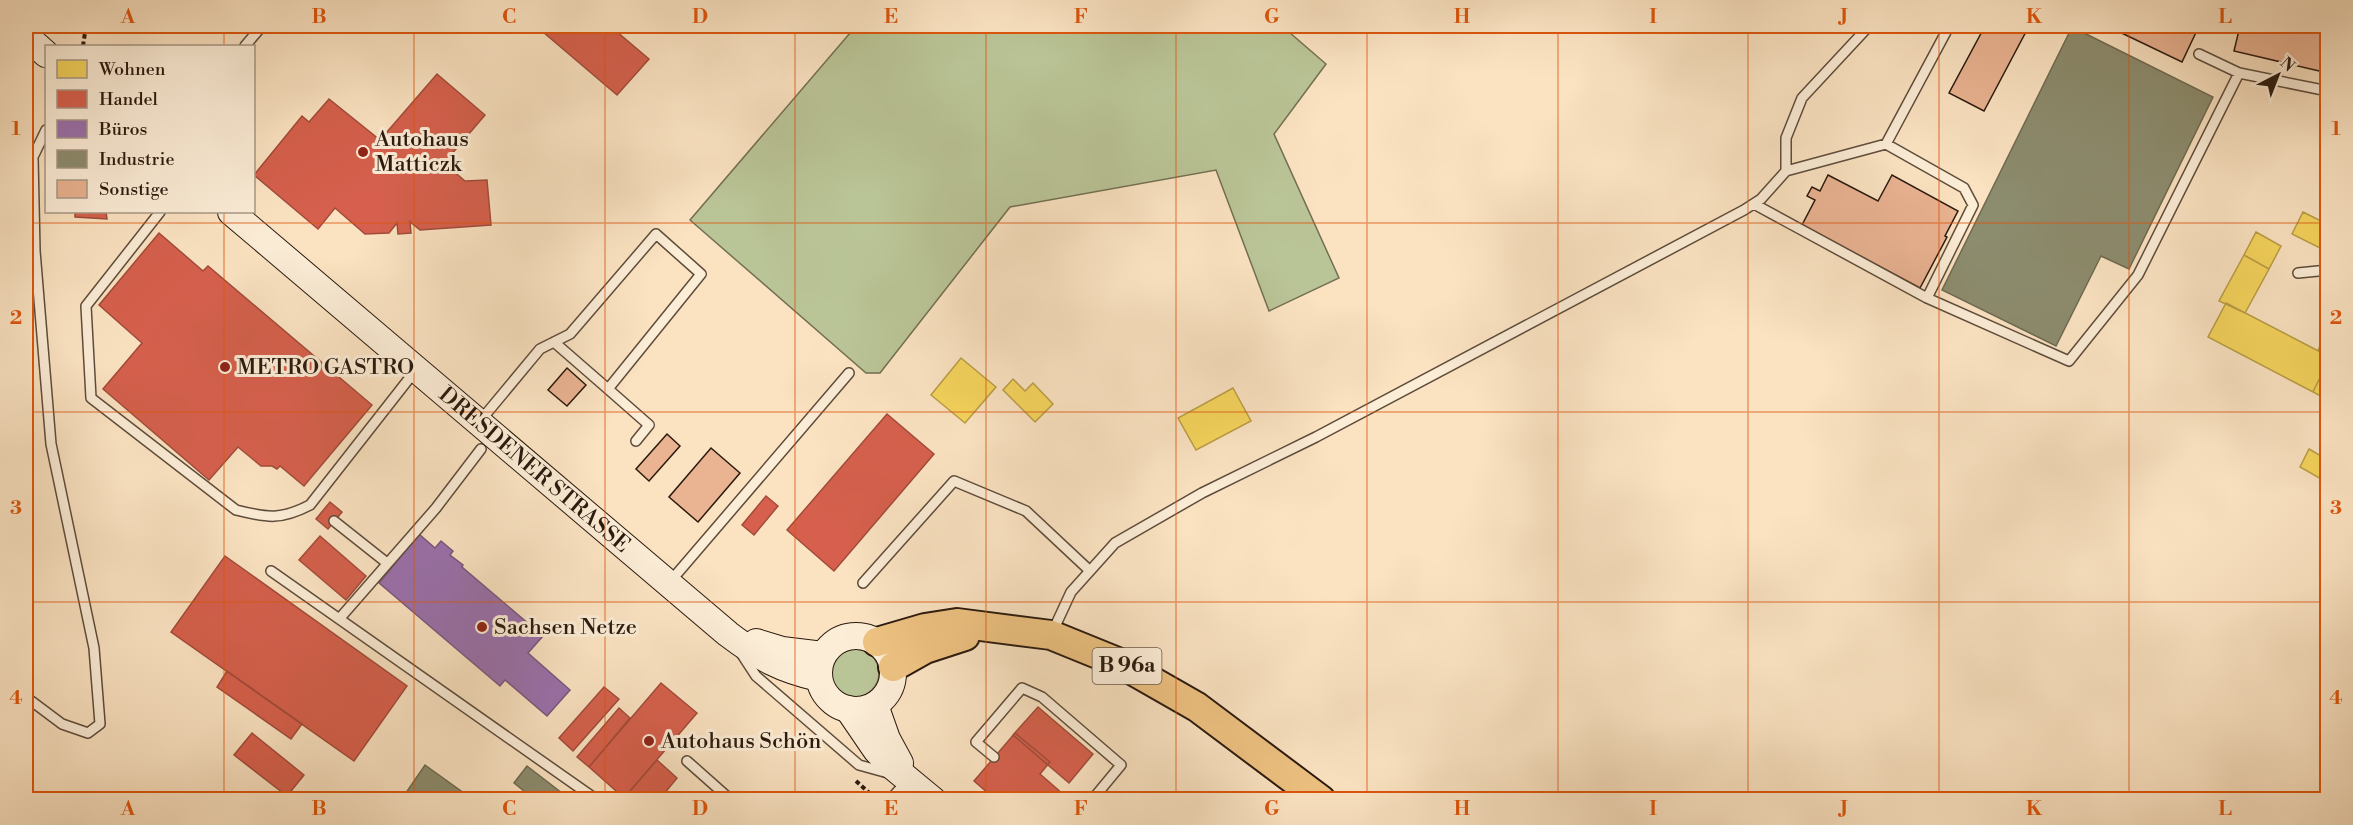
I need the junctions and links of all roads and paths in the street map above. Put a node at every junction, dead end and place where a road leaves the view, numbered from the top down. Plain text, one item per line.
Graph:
1 (86, 26) edge
2 (262, 26) edge
3 (1869, 26) edge
4 (1946, 32) dead end
5 (26, 36) edge
6 (83, 45) edge
7 (246, 45) edge
8 (45, 53) edge
9 (2199, 54) dead end
10 (2239, 74) junction
11 (2328, 91) edge
12 (45, 132) edge
13 (1886, 144) junction
14 (1786, 171) junction
15 (1754, 204) junction
16 (159, 213) edge
17 (232, 213) edge
18 (30, 252) edge
19 (2328, 270) edge
20 (2298, 273) dead end
21 (1928, 298) junction
22 (554, 342) junction
23 (417, 369) junction
24 (849, 373) dead end
25 (608, 389) junction
26 (479, 422) junction
27 (636, 441) dead end
28 (481, 449) dead end
29 (436, 508) junction
30 (444, 515) dead end
31 (334, 522) dead end
32 (387, 563) junction
33 (1089, 570) junction
34 (271, 571) dead end
35 (668, 583) junction
36 (863, 583) dead end
37 (340, 618) junction
38 (997, 628) junction
39 (728, 634) junction
40 (1051, 635) junction
41 (877, 642) junction
42 (821, 667) junction
43 (893, 667) junction
44 (26, 696) edge
45 (875, 705) junction
46 (848, 709) junction
47 (994, 757) dead end
48 (687, 761) dead end
49 (909, 779) junction
50 (597, 800) edge
51 (731, 800) edge
52 (890, 800) edge
53 (933, 800) edge
54 (1092, 800) edge
55 (1322, 800) edge

1 - 6 path
2 - 7 lane
3 - 14 lane
4 - 13 lane
5 - 8 main road
9 - 10 lane
10 - 11 lane
10 - 21 lane
12 - 18 lane
13 - 14 lane
13 - 21 lane
14 - 15 lane
15 - 21 lane
15 - 33 lane
16 - 23 lane
17 - 23 main road, DRESDENER STRASSE
18 - 44 lane
19 - 20 lane
22 - 25 lane
22 - 25 lane
22 - 26 lane
23 - 26 main road, DRESDENER STRASSE
24 - 35 lane
25 - 27 lane
26 - 35 main road, DRESDENER STRASSE
28 - 29 lane
29 - 30 lane
29 - 32 lane
31 - 32 lane
32 - 37 lane
33 - 36 lane
33 - 40 lane
34 - 37 lane
35 - 39 main road, DRESDENER STRASSE
37 - 50 lane
38 - 40 main road, B 96a
38 - 41 main road, B 96a
38 - 43 main road, B 96a
39 - 42 main road, DRESDENER STRASSE
39 - 49 lane
40 - 55 main road, B 96a
41 - 42 main road
41 - 43 main road
42 - 46 main road
43 - 45 main road
45 - 46 main road
45 - 49 main road
46 - 49 main road
47 - 54 lane
48 - 51 lane
49 - 52 lane
49 - 53 main road

